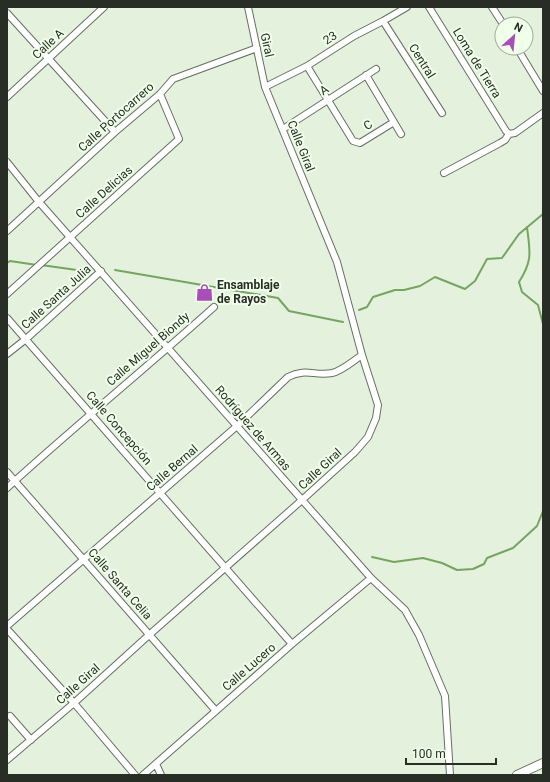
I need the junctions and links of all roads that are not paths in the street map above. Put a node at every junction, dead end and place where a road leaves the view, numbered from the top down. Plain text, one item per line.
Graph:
1 (104, 7) edge
2 (248, 7) edge
3 (407, 7) edge
4 (429, 7) edge
5 (492, 7) edge
6 (7, 13) edge
7 (498, 16) edge
8 (383, 21) junction
9 (257, 48) junction
10 (522, 56) edge
11 (49, 58) junction
12 (307, 66) junction
13 (376, 69) dead end
14 (366, 75) junction
15 (265, 87) junction
16 (542, 88) edge
17 (160, 94) junction
18 (7, 97) edge
19 (327, 101) junction
20 (442, 113) dead end
21 (543, 113) edge
22 (394, 122) junction
23 (283, 129) junction
24 (115, 132) junction
25 (508, 133) junction
26 (401, 134) dead end
27 (7, 162) edge
28 (444, 173) dead end
29 (40, 202) junction
30 (7, 231) edge
31 (71, 236) junction
32 (101, 271) junction
33 (7, 294) edge
34 (214, 307) dead end
35 (7, 318) edge
36 (26, 339) junction
37 (168, 348) junction
38 (7, 354) edge
39 (362, 355) junction
40 (91, 413) junction
41 (237, 426) junction
42 (7, 472) edge
43 (15, 481) junction
44 (7, 488) edge
45 (160, 492) junction
46 (302, 500) junction
47 (84, 560) junction
48 (226, 567) junction
49 (371, 578) junction
50 (7, 627) edge
51 (149, 635) junction
52 (292, 644) junction
53 (74, 703) junction
54 (216, 711) junction
55 (10, 716) dead end
56 (31, 740) junction
57 (7, 760) edge
58 (543, 762) edge
59 (156, 764) junction
60 (527, 773) edge
61 (135, 775) edge
62 (143, 775) edge
63 (161, 775) edge
64 (450, 775) edge
65 (517, 775) edge

1 - 11 street, Calle A
2 - 9 street, Giral
3 - 8 street, 23
4 - 25 street, Loma de Tierra
5 - 7 street
6 - 11 street
8 - 12 street, 23
8 - 20 street, Central
9 - 15 street, Giral
9 - 17 street, Calle Portocarrero
10 - 16 street
11 - 18 street, Calle A
11 - 24 street
12 - 15 street, 23
12 - 19 street
13 - 14 street, A
14 - 19 street, A
14 - 22 street
15 - 23 street, Calle Giral
17 - 24 street, Calle Portocarrero
17 - 31 street, Calle Delicias
19 - 22 street, C
19 - 23 street, A
21 - 25 street
22 - 26 street
23 - 39 street, Calle Giral
24 - 29 street, Calle Portocarrero
25 - 28 street
27 - 29 street, Rodríguez de Armas
29 - 30 street, Calle Portocarrero
29 - 31 street, Rodríguez de Armas
31 - 32 street, Rodríguez de Armas
31 - 33 street, Calle Delicias
32 - 36 street, Calle Santa Julia
32 - 37 street, Rodríguez de Armas
34 - 37 street, Calle Miguel Biondy
35 - 36 street, Calle Concepción
36 - 38 street, Calle Santa Julia
36 - 40 street, Calle Concepción
37 - 40 street, Calle Miguel Biondy
37 - 41 street, Rodríguez de Armas
39 - 41 street, Calle Bernal
39 - 46 street, Calle Giral
40 - 43 street, Calle Miguel Biondy
40 - 45 street, Calle Concepción
41 - 45 street, Calle Bernal
41 - 46 street, Rodríguez de Armas
42 - 43 street, Calle Santa Celia
43 - 44 street, Calle Miguel Biondy
43 - 47 street, Calle Santa Celia
45 - 47 street, Calle Bernal
45 - 48 street, Calle Concepción
46 - 48 street, Calle Giral
46 - 49 street, Rodríguez de Armas
47 - 50 street, Calle Bernal
47 - 51 street, Calle Santa Celia
48 - 51 street, Calle Giral
48 - 52 street, Calle Concepción
49 - 52 street, Calle Lucero
49 - 64 street, Rodríguez de Armas
50 - 53 street
51 - 53 street, Calle Giral
51 - 54 street, Calle Santa Celia
52 - 54 street, Calle Lucero
53 - 56 street, Calle Giral
53 - 61 street
54 - 59 street, Calle Lucero
55 - 56 street
56 - 57 street, Calle Giral
58 - 60 main road
59 - 62 street, Calle Lucero
59 - 63 street
60 - 65 main road

